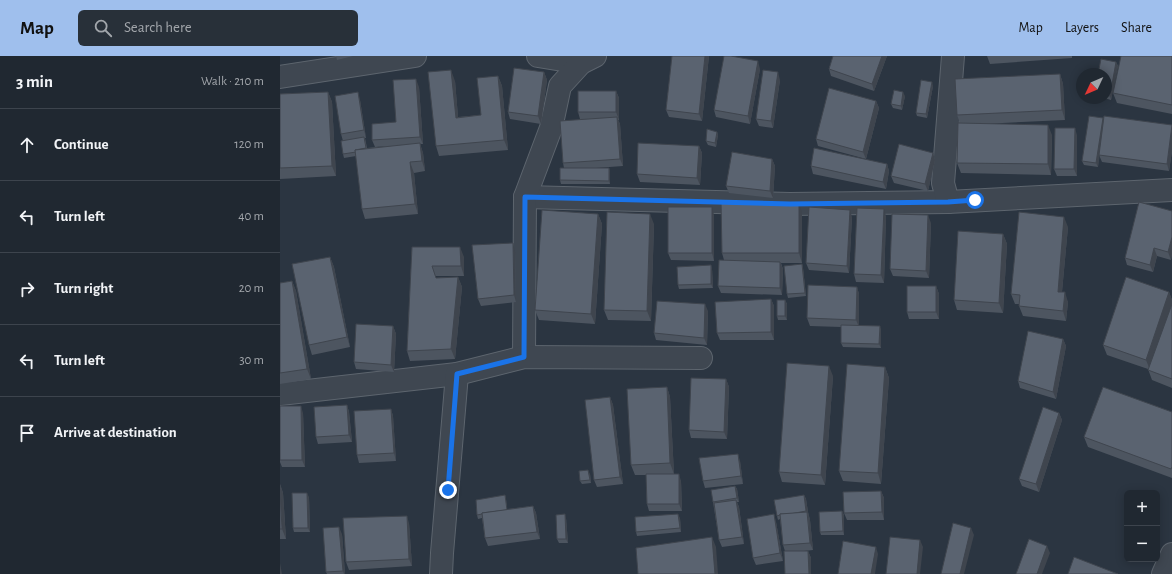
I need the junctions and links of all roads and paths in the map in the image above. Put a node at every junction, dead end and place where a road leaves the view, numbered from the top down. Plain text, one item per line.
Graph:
1 (414, 56) edge
2 (538, 56) edge
3 (953, 56) edge
4 (588, 60) edge
5 (280, 77) edge
6 (1172, 190) edge
7 (525, 197) junction
8 (948, 202) junction
9 (524, 357) junction
10 (701, 358) dead end
11 (457, 374) junction
12 (280, 394) edge
13 (1172, 554) edge
14 (442, 574) edge
15 (1162, 574) edge

1 - 5 street
2 - 4 street
3 - 8 street
4 - 7 street
6 - 8 street
7 - 8 street
7 - 9 street
9 - 10 street
9 - 11 street
11 - 12 street
11 - 14 street
13 - 15 street

